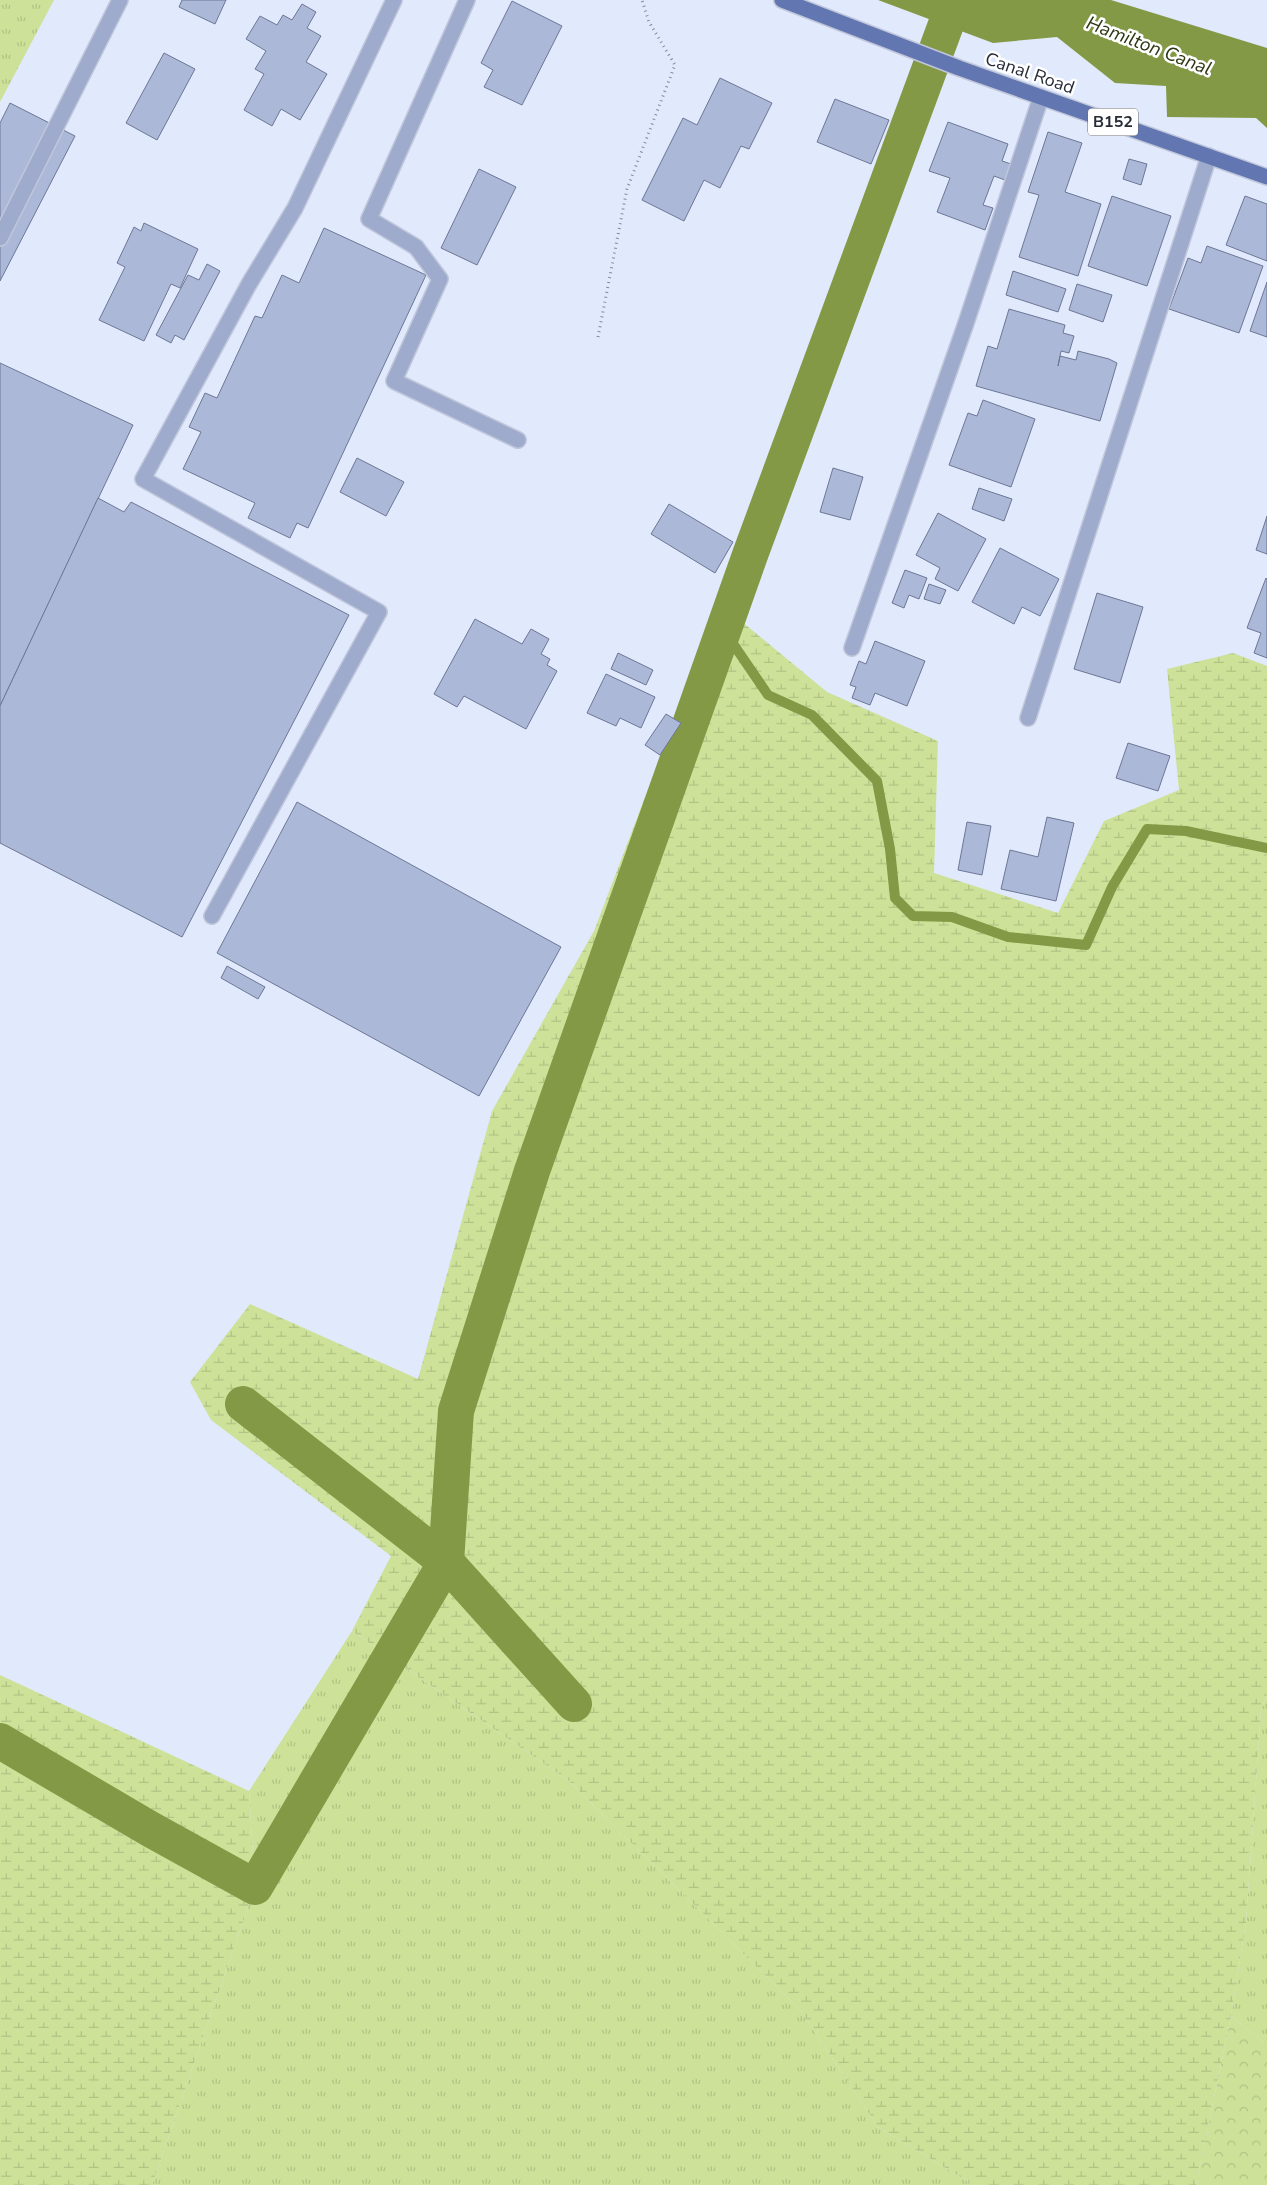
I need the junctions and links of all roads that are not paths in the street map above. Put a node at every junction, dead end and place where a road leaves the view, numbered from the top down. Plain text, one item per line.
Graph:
1 (120, 0) edge
2 (394, 0) edge
3 (467, 0) edge
4 (782, 0) edge
5 (1041, 97) junction
6 (1209, 156) junction
7 (1267, 177) edge
8 (0, 238) edge
9 (518, 440) dead end
10 (852, 648) dead end
11 (1028, 718) dead end
12 (212, 916) dead end

1 - 8 street
2 - 12 street
3 - 9 street
4 - 5 main road, Canal Road / B152
5 - 6 main road, Canal Road / B152
5 - 10 street
6 - 7 main road, Canal Road / B152
6 - 11 street

